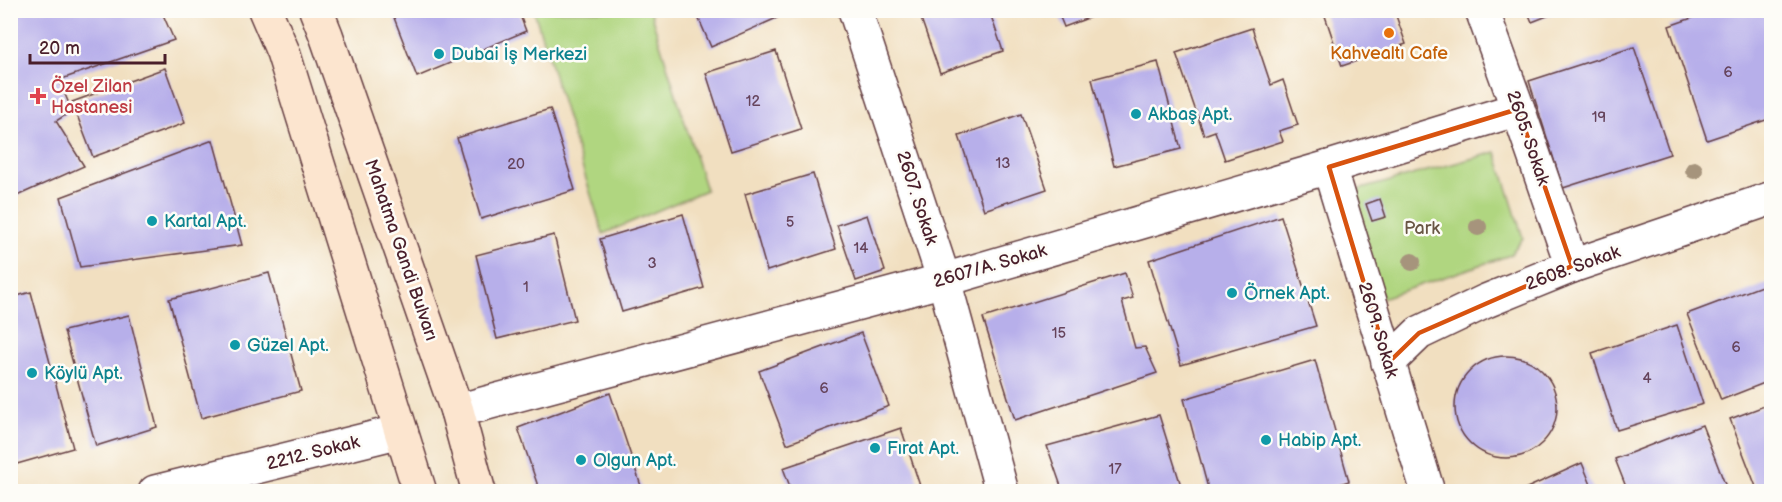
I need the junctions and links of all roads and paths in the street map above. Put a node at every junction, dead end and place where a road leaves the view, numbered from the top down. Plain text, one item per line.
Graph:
1 (265, 10) edge
2 (316, 10) edge
3 (855, 10) edge
4 (1482, 10) edge
5 (1518, 109) junction
6 (1329, 167) junction
7 (1772, 198) edge
8 (1572, 266) junction
9 (944, 280) junction
10 (1388, 363) junction
11 (458, 411) junction
12 (401, 431) junction
13 (155, 492) edge
14 (420, 492) edge
15 (479, 492) edge
16 (1002, 492) edge
17 (1428, 492) edge

1 - 12 main road
2 - 11 main road, Mahatma Gandi Bulvarı
3 - 9 street, 2607. Sokak
4 - 5 street, 2605. Sokak
5 - 6 street, 2607/A. Sokak
5 - 8 street, 2605. Sokak
6 - 9 street, 2607/A. Sokak
6 - 10 street, 2609. Sokak
7 - 8 street, 2608. Sokak
8 - 10 street, 2608. Sokak
9 - 11 street, 2607/A. Sokak
9 - 16 street, 2607. Sokak
10 - 17 street, 2609. Sokak
11 - 15 main road, Mahatma Gandi Bulvarı
12 - 13 street, 2212. Sokak
12 - 14 main road

